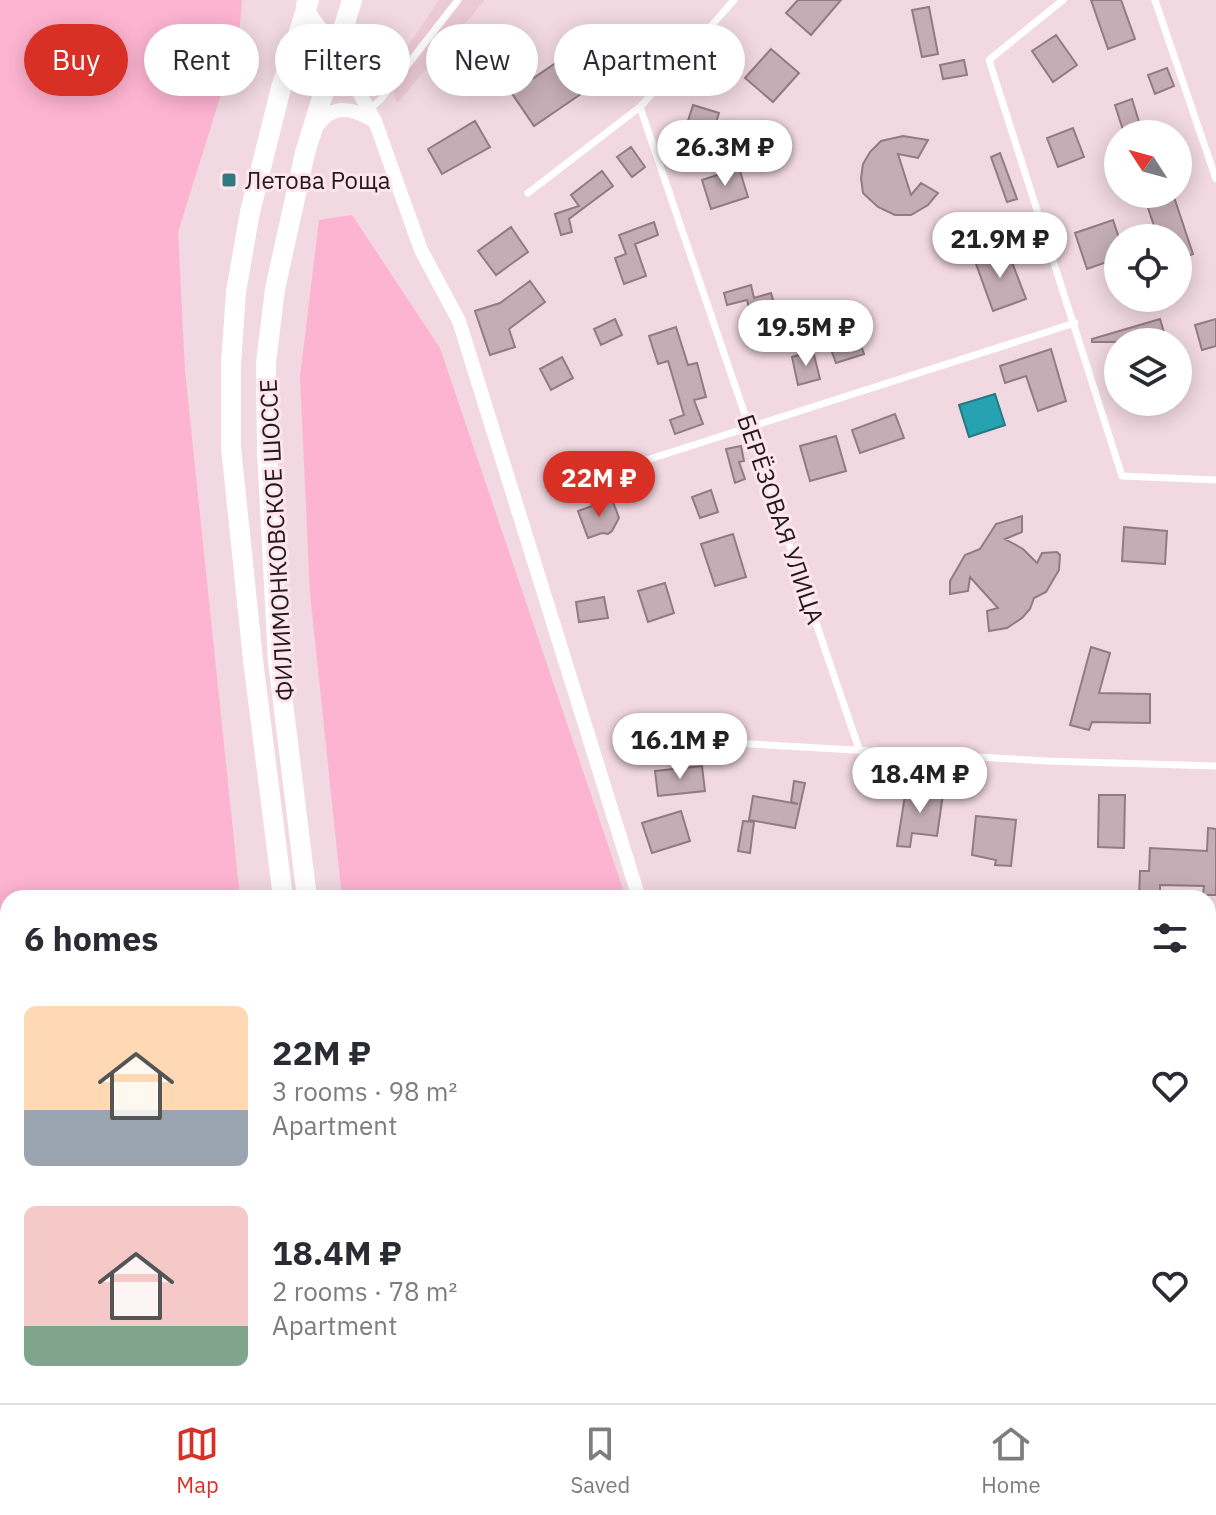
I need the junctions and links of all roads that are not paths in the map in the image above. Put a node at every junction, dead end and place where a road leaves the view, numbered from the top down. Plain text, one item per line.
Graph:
1 (352, 0) edge
2 (458, 0) edge
3 (734, 0) edge
4 (1063, 0) edge
5 (1155, 0) edge
6 (305, 3) edge
7 (319, 24) edge
8 (344, 24) edge
9 (322, 96) edge
10 (361, 96) edge
11 (640, 107) junction
12 (372, 116) junction
13 (311, 134) junction
14 (1216, 179) edge
15 (528, 193) dead end
16 (1075, 323) junction
17 (750, 425) junction
18 (625, 467) dead end
19 (1216, 480) edge
20 (715, 742) dead end
21 (859, 749) junction
22 (1216, 766) edge
23 (282, 890) edge
24 (306, 890) edge
25 (637, 890) edge

1 - 8 main road, ФИЛИМОНКОВСКОЕ ШОССЕ
2 - 12 lane
3 - 11 lane
4 - 16 lane
5 - 14 lane
6 - 7 street
6 - 23 main road, ФИЛИМОНКОВСКОЕ ШОССЕ
9 - 13 main road, ФИЛИМОНКОВСКОЕ ШОССЕ
10 - 12 street
11 - 15 lane
11 - 17 lane, БЕРЁЗОВАЯ УЛИЦА
12 - 13 street
12 - 25 street
13 - 24 main road, ФИЛИМОНКОВСКОЕ ШОССЕ
16 - 17 lane
16 - 19 lane
17 - 18 lane
17 - 21 lane, БЕРЁЗОВАЯ УЛИЦА
20 - 21 lane
21 - 22 lane

